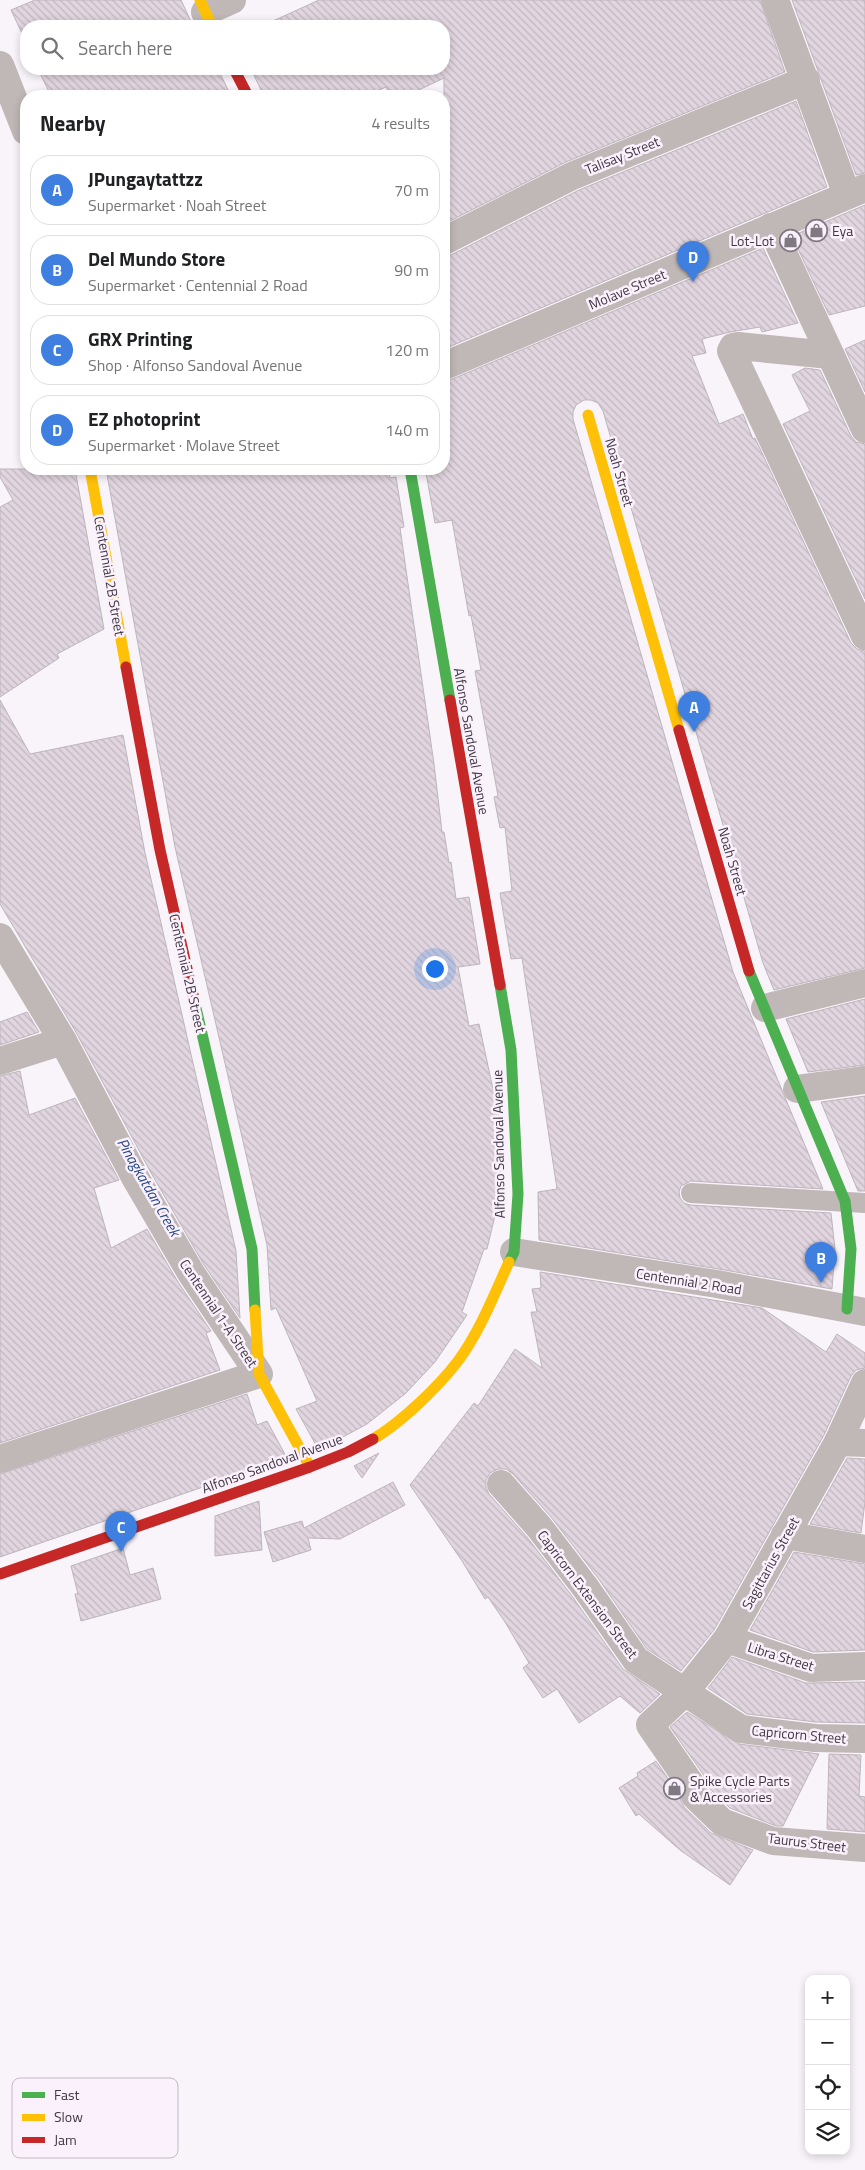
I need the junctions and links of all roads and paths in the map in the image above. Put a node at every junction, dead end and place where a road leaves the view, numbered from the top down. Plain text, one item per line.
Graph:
1 (232, 0) edge
2 (775, 0) edge
3 (206, 13) edge
4 (0, 65) edge
5 (237, 75) edge
6 (806, 80) junction
7 (245, 90) edge
8 (20, 116) edge
9 (856, 192) edge
10 (771, 227) junction
11 (450, 238) edge
12 (830, 355) junction
13 (450, 364) edge
14 (588, 416) dead end
15 (865, 429) edge
16 (91, 475) edge
17 (411, 475) edge
18 (865, 636) edge
19 (0, 937) edge
20 (865, 983) edge
21 (766, 1008) junction
22 (63, 1041) junction
23 (0, 1061) edge
24 (865, 1080) edge
25 (798, 1089) junction
26 (691, 1193) dead end
27 (845, 1201) junction
28 (865, 1203) edge
29 (514, 1252) junction
30 (856, 1311) edge
31 (260, 1374) junction
32 (865, 1383) edge
33 (838, 1442) junction
34 (865, 1443) edge
35 (0, 1459) edge
36 (310, 1467) junction
37 (501, 1484) dead end
38 (785, 1535) junction
39 (865, 1549) edge
40 (0, 1574) edge
41 (727, 1639) junction
42 (865, 1666) edge
43 (684, 1693) junction
44 (650, 1726) joint
45 (865, 1739) edge
46 (865, 1848) edge

1 - 3 street
2 - 6 street
4 - 8 street
5 - 7 street
6 - 9 street
6 - 11 street, Talisay Street
9 - 10 street, Molave Street
10 - 12 street
10 - 13 street, Molave Street
12 - 15 street
12 - 18 street
14 - 21 street, Noah Street
16 - 31 street, Centennial 2B Street
17 - 29 street, Alfonso Sandoval Avenue
19 - 22 street, Centennial 1-A Street
20 - 21 street
21 - 25 street, Noah Street
22 - 23 street
22 - 31 street, Centennial 1-A Street
24 - 25 street
25 - 27 street, Noah Street
26 - 27 lane
27 - 28 lane
27 - 30 street, Noah Street
29 - 30 street, Centennial 2 Road
29 - 36 street, Alfonso Sandoval Avenue
31 - 35 street, Centennial 1-A Street
31 - 36 street, Centennial 2B Street
32 - 33 street, Sagittarius Street
33 - 34 street
33 - 38 street, Sagittarius Street
36 - 40 street, Alfonso Sandoval Avenue
37 - 43 street, Capricorn Extension Street
38 - 39 street
38 - 41 street, Sagittarius Street
41 - 42 street, Libra Street
41 - 43 street, Sagittarius Street
43 - 44 street, Sagittarius Street
43 - 45 street, Capricorn Street
44 - 46 street, Taurus Street

